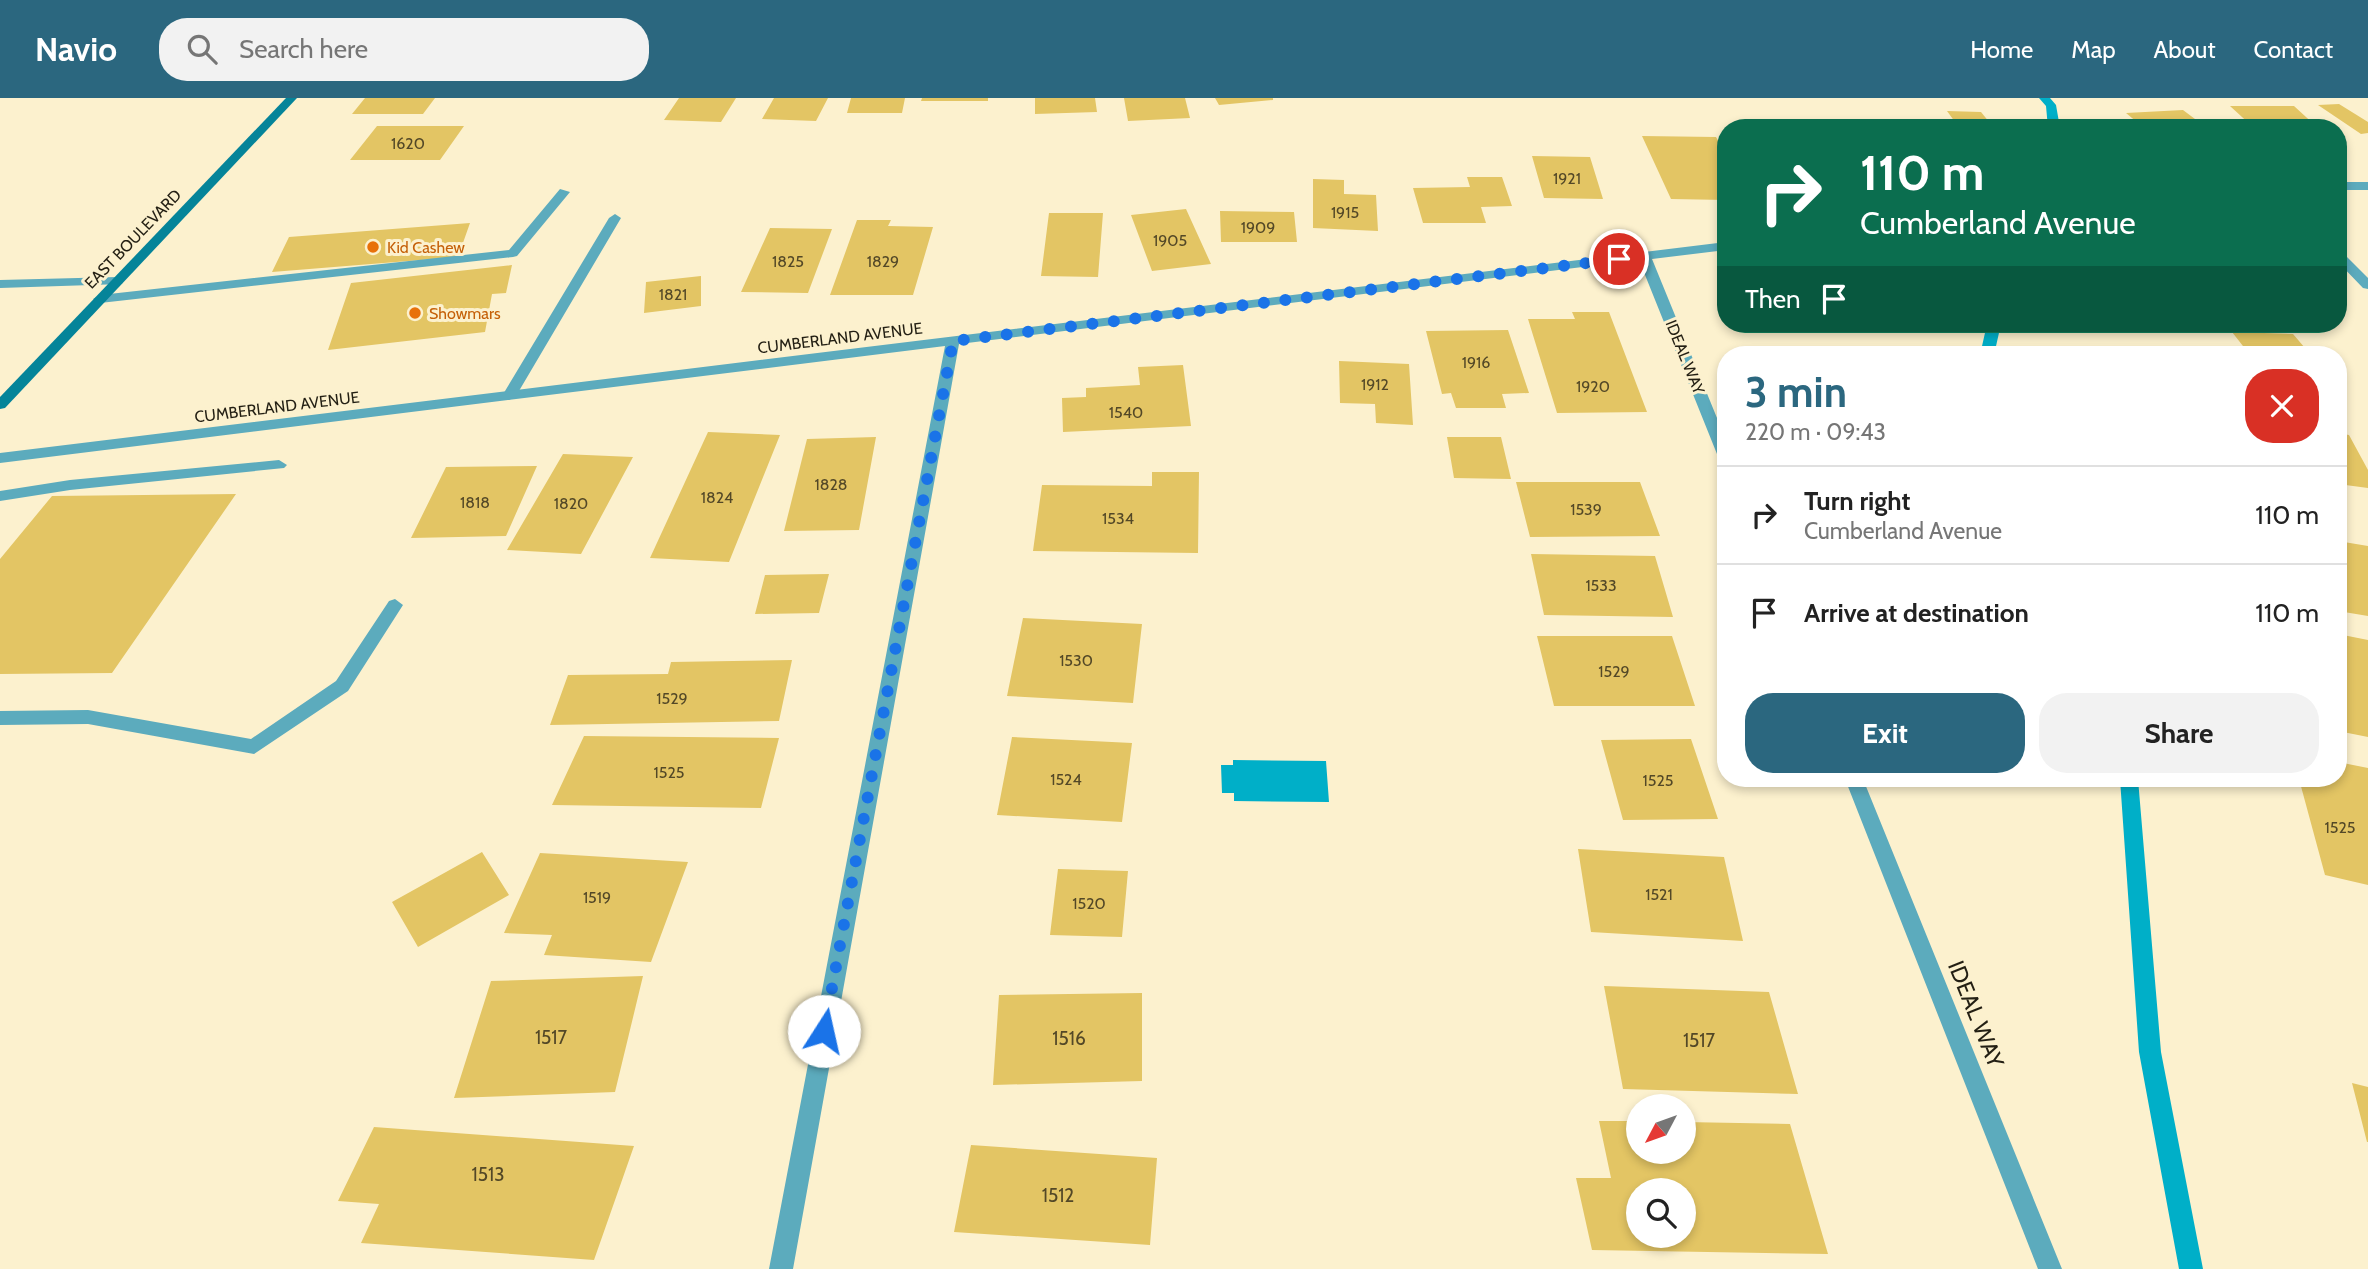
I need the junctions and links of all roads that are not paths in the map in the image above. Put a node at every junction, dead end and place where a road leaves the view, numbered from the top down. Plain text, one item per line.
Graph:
1 (292, 98) edge
2 (2347, 186) edge
3 (2368, 186) edge
4 (564, 192) dead end
5 (615, 218) dead end
6 (1717, 247) edge
7 (1644, 256) junction
8 (2347, 264) edge
9 (117, 281) junction
10 (0, 284) edge
11 (2368, 285) edge
12 (100, 299) junction
13 (953, 341) junction
14 (509, 396) junction
15 (0, 405) edge
16 (1717, 437) edge
17 (0, 458) edge
18 (279, 465) dead end
19 (0, 496) edge
20 (395, 605) dead end
21 (0, 718) edge
22 (1857, 787) edge
23 (781, 1269) edge
24 (2050, 1269) edge

1 - 9 street, EAST BOULEVARD
2 - 3 street
4 - 12 street
5 - 14 street
6 - 7 street, CUMBERLAND AVENUE
7 - 13 street, CUMBERLAND AVENUE
7 - 16 street, IDEAL WAY
8 - 11 street
9 - 10 street
9 - 12 street, EAST BOULEVARD
12 - 15 street, EAST BOULEVARD
13 - 14 street, CUMBERLAND AVENUE
13 - 23 street
14 - 17 street, CUMBERLAND AVENUE
18 - 19 street
20 - 21 street
22 - 24 street, IDEAL WAY

